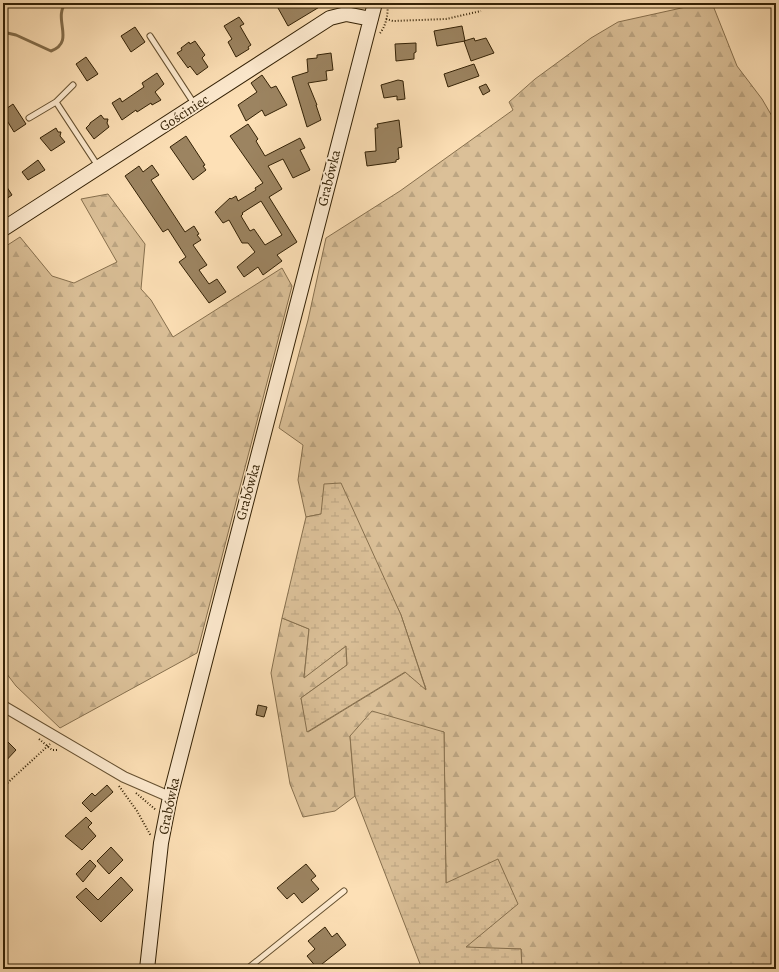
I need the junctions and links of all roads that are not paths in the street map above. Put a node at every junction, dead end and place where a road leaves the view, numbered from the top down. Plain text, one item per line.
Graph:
1 (375, 3) edge
2 (370, 18) junction
3 (150, 36) dead end
4 (74, 85) dead end
5 (56, 102) junction
6 (196, 105) junction
7 (29, 118) dead end
8 (98, 167) junction
9 (3, 229) edge
10 (3, 706) edge
11 (170, 797) junction
12 (344, 891) dead end
13 (147, 969) edge
14 (246, 969) edge

1 - 2 street, Grabówka
2 - 6 street, Gościniec
2 - 11 street, Grabówka
3 - 6 lane
4 - 5 lane
5 - 7 lane
5 - 8 lane
6 - 8 street, Gościniec
8 - 9 street, Gościniec
10 - 11 street
11 - 13 street, Grabówka
12 - 14 lane

